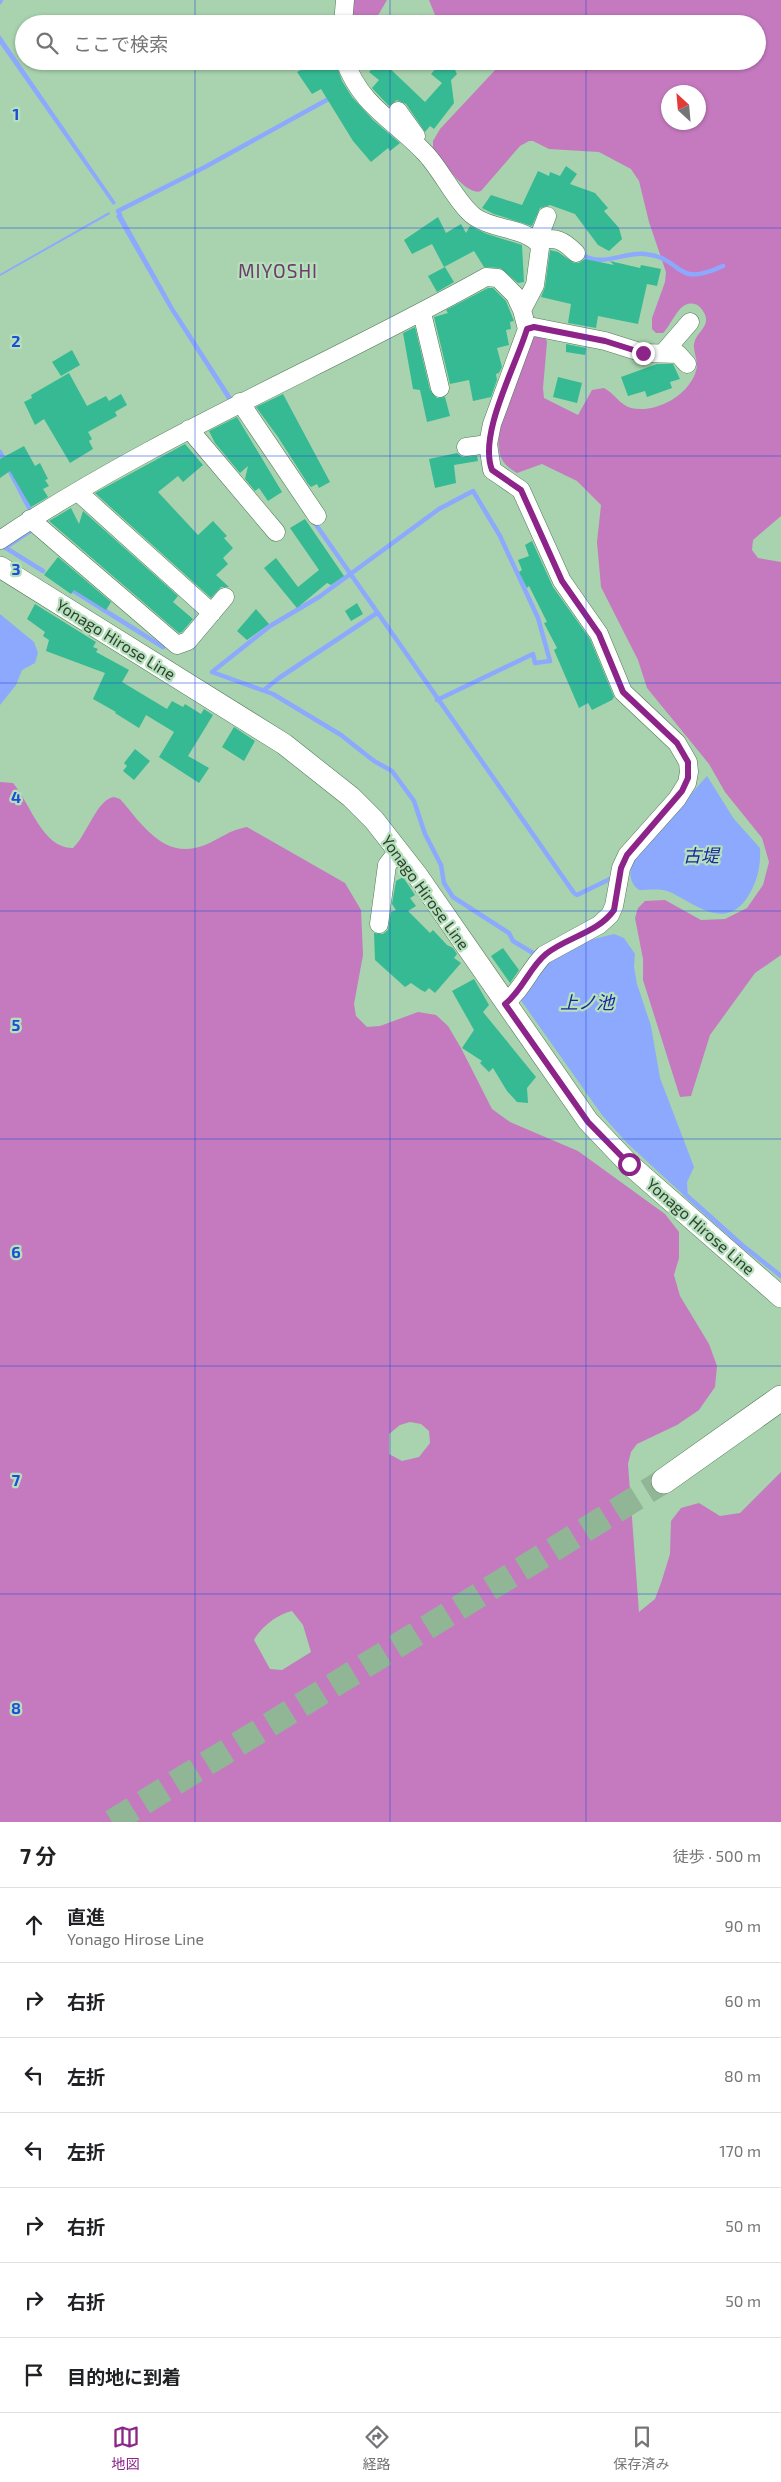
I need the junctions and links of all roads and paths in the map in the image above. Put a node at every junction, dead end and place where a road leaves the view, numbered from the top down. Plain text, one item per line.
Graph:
1 (345, 0) edge
2 (344, 15) edge
3 (348, 70) edge
4 (398, 111) dead end
5 (426, 154) junction
6 (547, 216) dead end
7 (537, 242) junction
8 (576, 253) dead end
9 (522, 310) junction
10 (422, 313) junction
11 (690, 322) dead end
12 (527, 329) junction
13 (664, 352) junction
14 (687, 364) dead end
15 (440, 388) dead end
16 (240, 402) junction
17 (189, 430) junction
18 (488, 444) junction
19 (466, 447) dead end
20 (78, 492) junction
21 (317, 516) dead end
22 (30, 519) junction
23 (276, 532) dead end
24 (0, 540) edge
25 (0, 566) edge
26 (225, 597) dead end
27 (212, 613) junction
28 (398, 851) junction
29 (379, 924) dead end
30 (505, 1004) junction
31 (781, 1297) edge
32 (781, 1398) edge
33 (781, 1409) edge

1 - 2 street
3 - 5 street
4 - 5 street
5 - 7 street
6 - 7 street
7 - 8 street
7 - 9 street
9 - 10 street
9 - 12 street
10 - 15 street
10 - 16 street
11 - 13 street
12 - 13 street
12 - 18 street
13 - 14 street
16 - 17 street
16 - 21 street
17 - 20 street
17 - 23 street
18 - 19 street
18 - 30 street
20 - 22 street
20 - 27 street
22 - 24 street
22 - 27 street
25 - 28 main road, Yonago Hirose Line
26 - 27 street
28 - 29 street
28 - 30 main road, Yonago Hirose Line
30 - 31 main road, Yonago Hirose Line
32 - 33 highway

